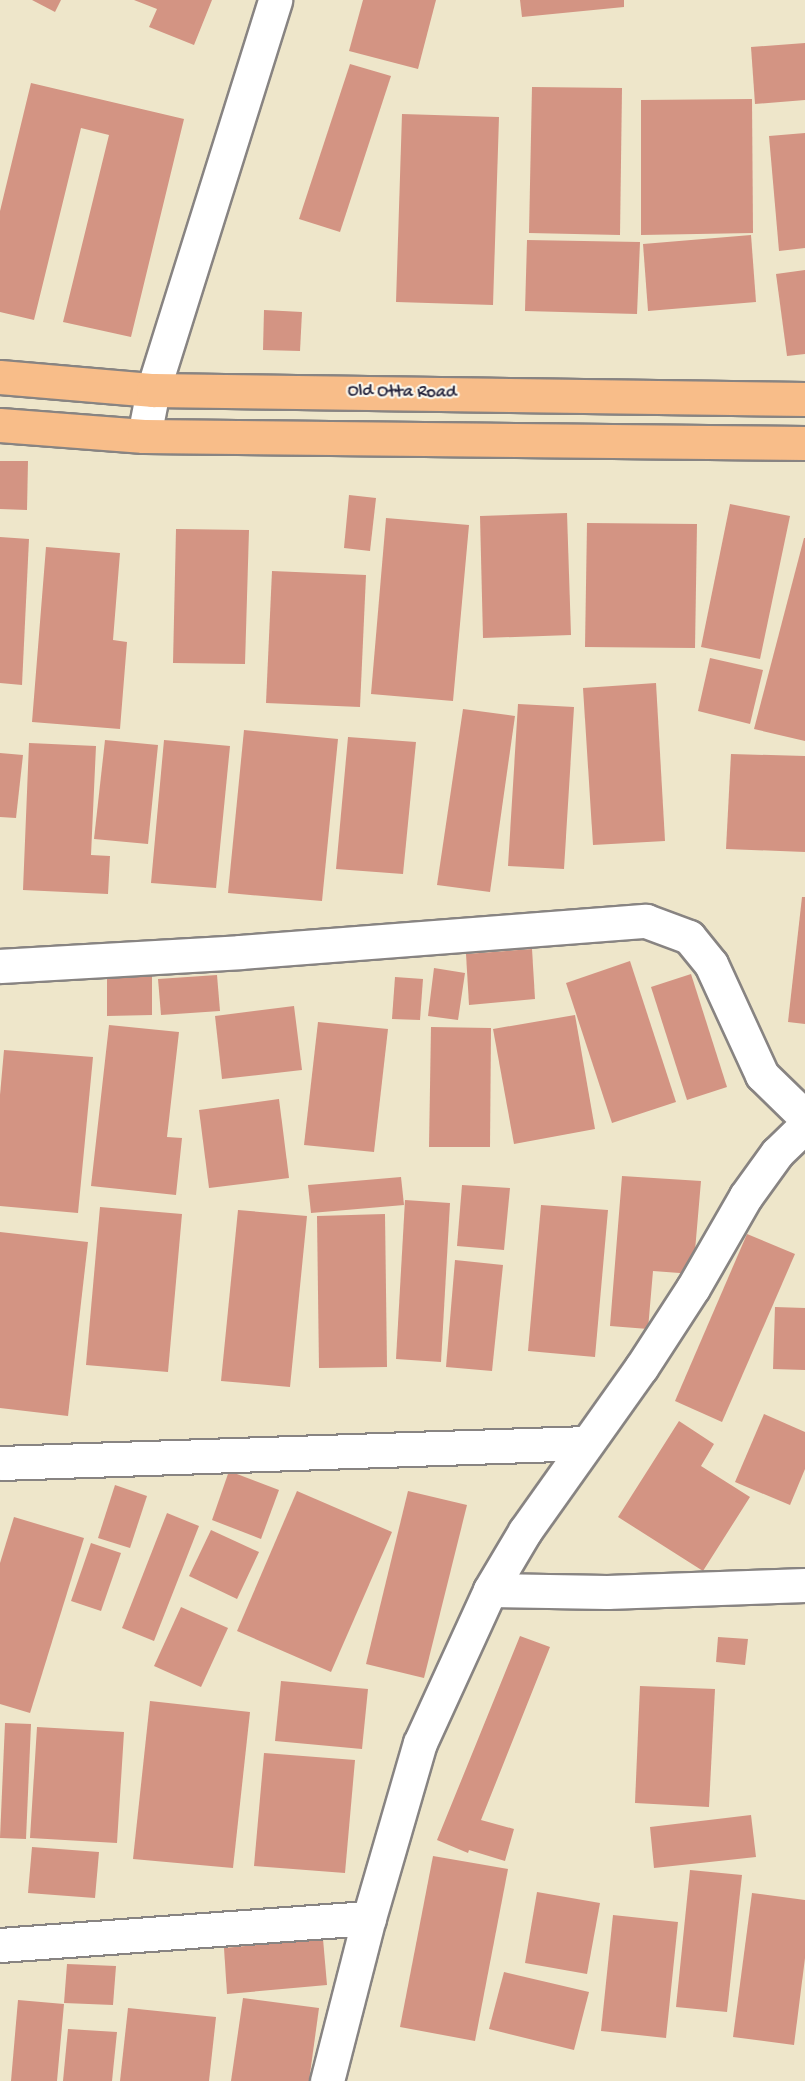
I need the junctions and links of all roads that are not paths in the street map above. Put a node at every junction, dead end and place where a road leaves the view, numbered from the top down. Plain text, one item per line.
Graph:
1 (275, 0) edge
2 (0, 377) edge
3 (153, 390) junction
4 (805, 399) edge
5 (0, 425) edge
6 (144, 436) junction
7 (805, 443) edge
8 (0, 966) edge
9 (805, 1117) edge
10 (805, 1126) edge
11 (586, 1443) junction
12 (0, 1463) edge
13 (805, 1585) edge
14 (490, 1590) junction
15 (369, 1918) junction
16 (0, 1945) edge
17 (327, 2081) edge

1 - 3 street
2 - 3 main road, Old Otta Road
3 - 4 main road, Old Otta Road
3 - 6 street
5 - 6 main road
6 - 7 main road
8 - 9 street
10 - 11 street
11 - 12 street
11 - 14 street
13 - 14 street
14 - 15 street
15 - 16 street
15 - 17 street

